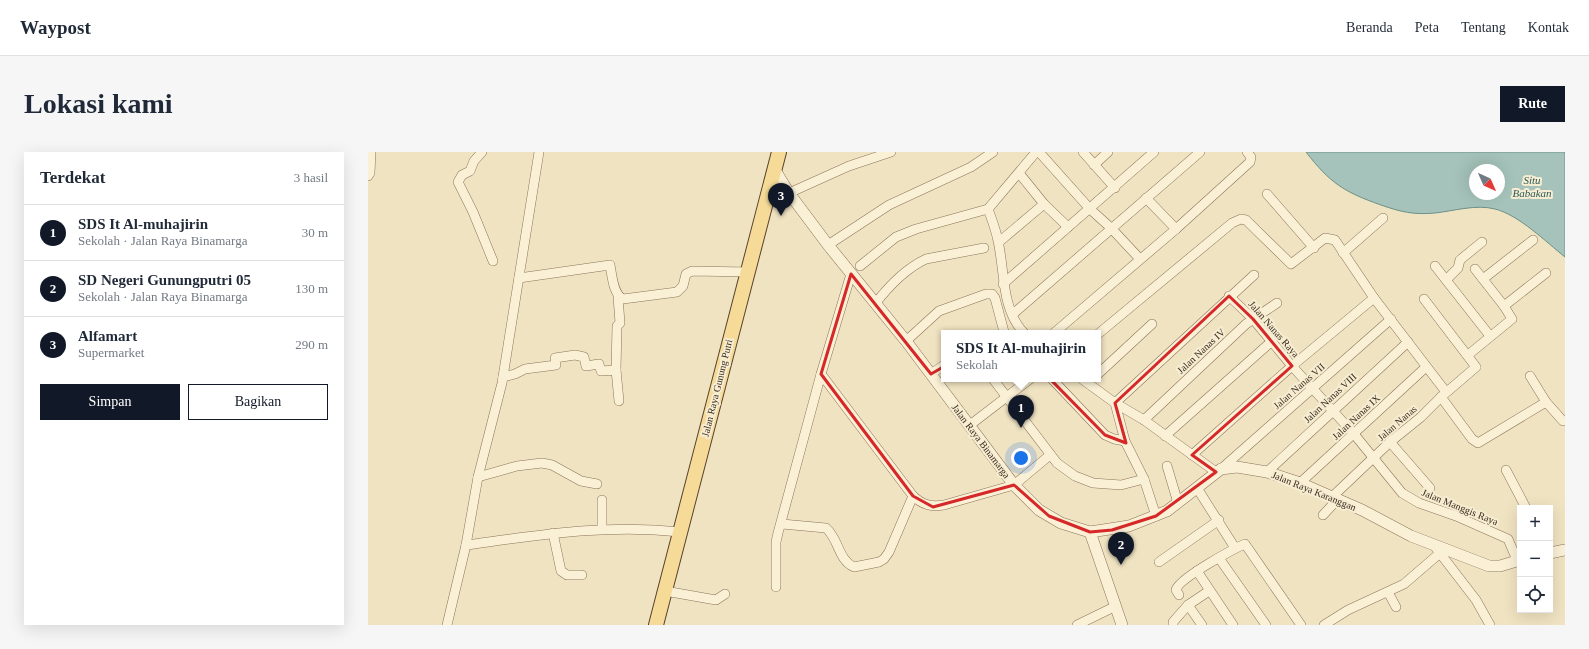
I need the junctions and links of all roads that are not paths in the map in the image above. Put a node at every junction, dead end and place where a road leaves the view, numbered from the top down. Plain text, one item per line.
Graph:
1 (371, 152) edge
2 (482, 152) edge
3 (539, 152) edge
4 (779, 152) edge
5 (891, 152) edge
6 (993, 152) edge
7 (1036, 152) edge
8 (1039, 152) edge
9 (1082, 152) edge
10 (1108, 152) edge
11 (1154, 152) edge
12 (1200, 152) edge
13 (1247, 152) edge
14 (1094, 165) junction
15 (775, 170) junction
16 (1019, 173) junction
17 (368, 176) edge
18 (1115, 188) junction
19 (790, 193) junction
20 (1267, 194) dead end
21 (1146, 198) junction
22 (1044, 204) junction
23 (988, 209) junction
24 (1090, 210) junction
25 (1383, 218) dead end
26 (1068, 227) junction
27 (1111, 228) junction
28 (1176, 229) junction
29 (1533, 240) dead end
30 (999, 242) junction
31 (1482, 242) dead end
32 (828, 245) junction
33 (984, 248) dead end
34 (1314, 248) junction
35 (1343, 253) junction
36 (1140, 259) junction
37 (493, 261) dead end
38 (860, 266) dead end
39 (1436, 266) dead end
40 (1475, 269) dead end
41 (748, 272) junction
42 (1546, 273) dead end
43 (851, 274) junction
44 (1254, 275) dead end
45 (519, 278) junction
46 (1483, 278) junction
47 (1446, 279) junction
48 (1004, 284) junction
49 (1229, 296) junction
50 (618, 297) junction
51 (1374, 298) junction
52 (1424, 299) dead end
53 (1277, 303) dead end
54 (875, 304) junction
55 (1504, 306) junction
56 (1013, 314) junction
57 (1253, 319) junction
58 (1391, 319) junction
59 (1152, 324) dead end
60 (1003, 330) edge
61 (1022, 330) edge
62 (1057, 330) edge
63 (1101, 331) edge
64 (1490, 336) junction
65 (906, 341) junction
66 (1272, 341) junction
67 (1408, 342) junction
68 (1468, 355) junction
69 (1292, 366) junction
70 (941, 367) edge
71 (1426, 367) junction
72 (616, 370) junction
73 (1101, 371) edge
74 (821, 374) junction
75 (931, 374) junction
76 (1530, 376) dead end
77 (503, 377) junction
78 (994, 382) edge
79 (1026, 382) edge
80 (1055, 382) edge
81 (1089, 382) edge
82 (1313, 389) junction
83 (1444, 395) junction
84 (1006, 397) junction
85 (619, 401) dead end
86 (1546, 402) junction
87 (1115, 403) junction
88 (1333, 410) junction
89 (1144, 420) junction
90 (1562, 421) dead end
91 (970, 425) junction
92 (1354, 434) junction
93 (1165, 436) junction
94 (1125, 441) junction
95 (1390, 442) junction
96 (1050, 455) junction
97 (1192, 455) junction
98 (1374, 457) junction
99 (1167, 466) dead end
100 (1218, 470) junction
101 (1506, 470) dead end
102 (1267, 472) junction
103 (478, 477) junction
104 (1144, 479) junction
105 (1300, 483) junction
106 (597, 484) dead end
107 (1014, 485) junction
108 (1197, 488) junction
109 (1430, 488) dead end
110 (913, 496) junction
111 (1335, 498) junction
112 (602, 500) dead end
113 (1178, 503) junction
114 (1524, 505) edge
115 (1323, 515) dead end
116 (1156, 516) junction
117 (1219, 520) junction
118 (782, 524) junction
119 (602, 528) junction
120 (681, 532) junction
121 (1090, 532) junction
122 (554, 533) junction
123 (466, 545) junction
124 (1235, 548) junction
125 (1437, 549) junction
126 (1565, 550) edge
127 (1553, 552) edge
128 (1517, 556) edge
129 (1219, 558) junction
130 (1517, 561) edge
131 (1159, 562) dead end
132 (1197, 571) junction
133 (582, 574) dead end
134 (776, 587) dead end
135 (665, 591) junction
136 (1209, 591) junction
137 (1388, 592) junction
138 (725, 594) dead end
139 (1179, 595) dead end
140 (1188, 605) junction
141 (1116, 606) junction
142 (1396, 607) dead end
143 (447, 625) edge
144 (656, 625) edge
145 (1077, 625) edge
146 (1122, 625) edge
147 (1172, 625) edge
148 (1202, 625) edge
149 (1233, 625) edge
150 (1266, 625) edge
151 (1301, 625) edge
152 (1324, 625) edge
153 (1490, 625) edge

1 - 17 street
2 - 37 street
3 - 45 street
4 - 15 main road, Jalan Raya Gunung Putri
5 - 19 street
6 - 32 street
7 - 16 street
8 - 24 street
9 - 14 street
10 - 14 street
11 - 18 street
12 - 21 street
13 - 28 street
14 - 18 street
15 - 19 street, Jalan Raya Binamarga
15 - 41 main road, Jalan Raya Gunung Putri
16 - 22 street
16 - 23 street
18 - 24 street
19 - 32 street, Jalan Raya Binamarga
20 - 34 street
21 - 27 street
21 - 28 street
22 - 26 street
22 - 30 street
23 - 30 street
23 - 38 street
24 - 26 street
24 - 27 street
25 - 35 street
26 - 48 street
27 - 36 street
27 - 56 street
28 - 36 street
29 - 46 street
30 - 48 street
31 - 47 street
32 - 43 street, Jalan Raya Binamarga
33 - 54 street
34 - 35 street
34 - 63 street
35 - 51 street
36 - 62 street
39 - 47 street
40 - 46 street
41 - 50 street
41 - 120 main road, Jalan Raya Gunung Putri
42 - 55 street
43 - 54 street, Jalan Raya Binamarga
43 - 74 street
44 - 49 street
45 - 50 street
45 - 77 street
46 - 55 street
47 - 64 street
48 - 56 street
49 - 57 street, Jalan Nanas Raya
49 - 87 street
50 - 72 street
51 - 58 street
51 - 69 street
52 - 68 street
53 - 57 street, Jalan Nanas IV
54 - 65 street, Jalan Raya Binamarga
55 - 64 street
56 - 61 street
57 - 66 street, Jalan Nanas Raya
57 - 89 street, Jalan Nanas IV
58 - 67 street
58 - 82 street, Jalan Nanas VII
59 - 73 street
60 - 65 street
64 - 68 street
65 - 75 street, Jalan Raya Binamarga
66 - 69 street, Jalan Nanas Raya
66 - 93 street
67 - 71 street
67 - 88 street, Jalan Nanas VIII
68 - 83 street, Jalan Nanas
69 - 82 street, Jalan Nanas Raya
69 - 97 street
70 - 75 street
71 - 83 street
71 - 92 street, Jalan Nanas IX
72 - 77 street
72 - 85 street
74 - 110 street
74 - 118 street
75 - 91 street, Jalan Raya Binamarga
76 - 86 street
77 - 103 street
78 - 84 street
79 - 84 street
80 - 94 street
81 - 87 street
82 - 88 street, Jalan Nanas Raya
82 - 100 street, Jalan Nanas VII
83 - 86 street
83 - 95 street, Jalan Nanas
84 - 91 street
84 - 96 street
86 - 90 street
87 - 89 street
87 - 94 street
88 - 92 street, Jalan Nanas Raya
88 - 102 street, Jalan Nanas VIII
89 - 93 street
91 - 107 street, Jalan Raya Binamarga
92 - 98 street, Jalan Nanas Raya
92 - 105 street, Jalan Nanas IX
93 - 97 street
94 - 104 street
95 - 98 street, Jalan Nanas
95 - 109 street
96 - 104 street
96 - 107 street
97 - 100 street
98 - 111 street, Jalan Nanas
98 - 128 street, Jalan Manggis Raya
99 - 113 street
100 - 102 street, Jalan Raya Karanggan
100 - 108 street
101 - 114 street
102 - 105 street, Jalan Raya Karanggan
103 - 106 street
103 - 123 street
104 - 116 street
105 - 111 street, Jalan Raya Karanggan
107 - 110 street
107 - 121 street, Jalan Raya Binamarga
108 - 113 street
108 - 117 street
110 - 118 street
111 - 115 street, Jalan Nanas
111 - 125 street, Jalan Raya Karanggan
112 - 119 street
113 - 116 street
116 - 121 street
117 - 124 street
117 - 131 street
118 - 134 street
119 - 120 street
119 - 122 street
120 - 135 main road, Jalan Raya Gunung Putri
121 - 141 street
122 - 123 street
122 - 133 street
123 - 143 street
124 - 129 street
124 - 151 street
125 - 130 street, Jalan Raya Karanggan
125 - 137 street
125 - 153 street
126 - 127 street
129 - 132 street
129 - 150 street
132 - 136 street
132 - 139 street
135 - 138 street
135 - 144 main road, Jalan Raya Gunung Putri
136 - 140 street
136 - 149 street
137 - 142 street
137 - 152 street
140 - 147 street
140 - 148 street
141 - 145 street
141 - 146 street

